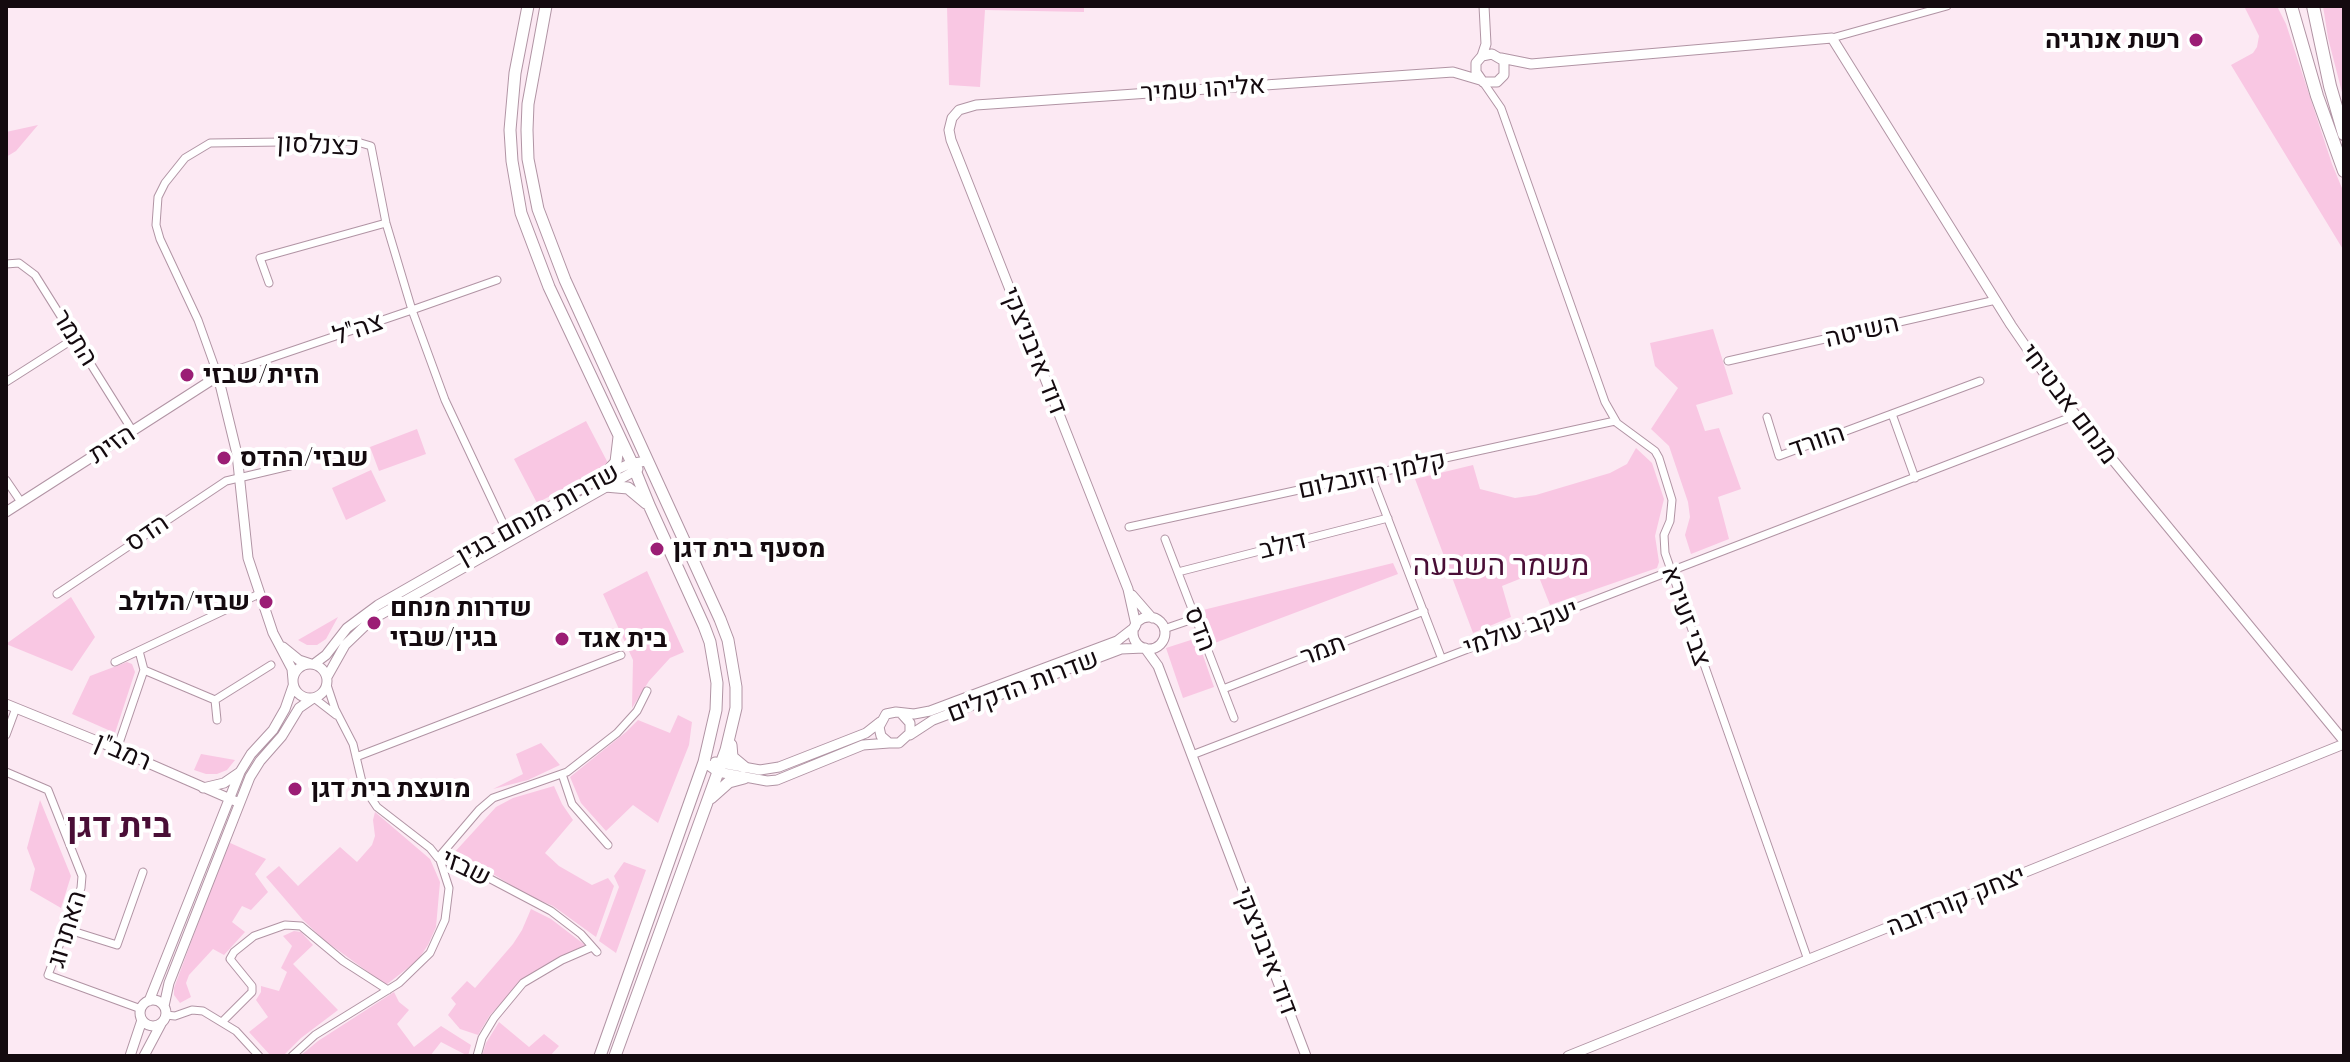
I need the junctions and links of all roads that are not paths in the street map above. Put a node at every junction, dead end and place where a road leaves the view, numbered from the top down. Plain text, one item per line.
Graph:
1 (528, 6) edge
2 (546, 6) edge
3 (1484, 6) edge
4 (1947, 6) edge
5 (2291, 6) edge
6 (2313, 6) edge
7 (1486, 35) junction
8 (1832, 38) junction
9 (1499, 56) junction
10 (1480, 58) junction
11 (1531, 64) junction
12 (1453, 72) junction
13 (1503, 77) junction
14 (1482, 81) junction
15 (1501, 108) junction
16 (956, 113) joint
17 (2344, 134) edge
18 (2344, 171) edge
19 (386, 223) junction
20 (6, 264) edge
21 (497, 280) dead end
22 (269, 283) dead end
23 (1996, 300) junction
24 (412, 310) junction
25 (75, 338) junction
26 (1728, 361) dead end
27 (218, 376) junction
28 (1980, 381) dead end
29 (6, 382) edge
30 (1892, 414) junction
31 (2074, 416) junction
32 (1767, 417) dead end
33 (1615, 421) junction
34 (132, 430) junction
35 (619, 436) junction
36 (646, 461) junction
37 (302, 463) dead end
38 (634, 467) junction
39 (1371, 475) junction
40 (240, 478) junction
41 (1915, 478) junction
42 (6, 480) edge
43 (605, 480) junction
44 (21, 502) junction
45 (649, 505) junction
46 (6, 512) edge
47 (1388, 518) junction
48 (1129, 527) dead end
49 (509, 536) junction
50 (1165, 539) dead end
51 (1178, 572) junction
52 (1670, 572) junction
53 (1128, 589) junction
54 (57, 594) dead end
55 (259, 594) junction
56 (1424, 611) junction
57 (1152, 618) junction
58 (1196, 618) junction
59 (1135, 626) junction
60 (1164, 629) junction
61 (278, 642) junction
62 (1161, 643) junction
63 (1144, 648) junction
64 (139, 651) junction
65 (621, 655) dead end
66 (1441, 657) junction
67 (115, 662) dead end
68 (313, 664) junction
69 (271, 665) dead end
70 (1158, 666) junction
71 (144, 670) junction
72 (327, 681) junction
73 (293, 683) junction
74 (1223, 689) junction
75 (647, 691) dead end
76 (313, 698) junction
77 (215, 700) junction
78 (6, 704) edge
79 (16, 708) junction
80 (901, 713) junction
81 (1234, 718) dead end
82 (340, 719) junction
83 (217, 720) dead end
84 (880, 722) junction
85 (6, 735) edge
86 (730, 735) junction
87 (908, 737) junction
88 (889, 743) junction
89 (2344, 743) edge
90 (117, 749) junction
91 (1192, 755) junction
92 (356, 757) junction
93 (704, 762) junction
94 (720, 767) junction
95 (6, 772) edge
96 (240, 772) junction
97 (744, 773) junction
98 (562, 774) junction
99 (203, 788) junction
100 (234, 801) junction
101 (708, 801) junction
102 (608, 845) dead end
103 (438, 858) junction
104 (143, 872) dead end
105 (66, 929) junction
106 (1808, 960) junction
107 (388, 990) junction
108 (149, 1001) junction
109 (141, 1015) junction
110 (164, 1015) junction
111 (222, 1022) junction
112 (130, 1056) edge
113 (144, 1056) edge
114 (259, 1056) edge
115 (292, 1056) edge
116 (477, 1056) edge
117 (600, 1056) edge
118 (615, 1056) edge
119 (1306, 1056) edge
120 (1568, 1056) edge

1 - 35 main road
2 - 36 main road
3 - 7 street
4 - 8 street
5 - 18 highway
6 - 17 highway
7 - 9 street
7 - 10 street
8 - 11 street
8 - 23 street, מנחם אבטיחי
9 - 10 street
9 - 11 street
9 - 13 street
10 - 12 street, אליהו שמיר
10 - 14 street
11 - 13 street
12 - 14 street, אליהו שמיר
12 - 16 street, אליהו שמיר
13 - 14 street
13 - 15 street, צבי זעירא
14 - 15 street, צבי זעירא
15 - 33 street, צבי זעירא
16 - 53 street, דוד איבניצקי
19 - 22 street
19 - 24 street, כצנלסון
19 - 27 street, כצנלסון
20 - 25 street, התמר
21 - 24 street, צה"ל
23 - 26 street, השיטה
23 - 31 street, מנחם אבטיחי
24 - 27 street, צה"ל
24 - 49 street, כצנלסון
25 - 29 street
25 - 34 street, התמר
27 - 34 street, הזית
27 - 40 street
28 - 30 street, הוורד
30 - 32 street, הוורד
30 - 41 street
31 - 41 street, יעקב עולמי
31 - 89 street, מנחם אבטיחי
33 - 39 street, קלמן רוזנבלום
33 - 52 street, צבי זעירא
34 - 44 street, הזית
35 - 38 main road
35 - 43 main road
36 - 38 street, שדרות מנחם בגין
36 - 86 main road
37 - 40 street, הדס
38 - 43 street, שדרות מנחם בגין
38 - 45 main road
39 - 47 street
39 - 48 street, קלמן רוזנבלום
40 - 54 street, הדס
40 - 55 street
41 - 52 street, יעקב עולמי
42 - 44 street
43 - 45 main road
43 - 49 street, שדרות מנחם בגין
44 - 46 street, הזית
45 - 93 main road
47 - 51 street, דולב
47 - 56 street
49 - 68 street, שדרות מנחם בגין
49 - 72 street, שדרות מנחם בגין
50 - 51 street, הדס
51 - 58 street, הדס
52 - 66 street, יעקב עולמי
52 - 106 street, צבי זעירא
53 - 57 street, דוד איבניצקי
53 - 59 street, דוד איבניצקי
55 - 61 street
55 - 64 street
56 - 66 street
56 - 74 street, תמר
57 - 59 street
57 - 60 street
58 - 60 street
58 - 74 street, הדס
59 - 63 street
59 - 80 street, שדרות הדקלים
60 - 62 street
61 - 68 street
61 - 73 street
62 - 63 street
62 - 70 street, דוד איבניצקי
63 - 70 street, דוד איבניצקי
63 - 87 street, שדרות הדקלים
64 - 67 street
64 - 71 street
65 - 92 street
66 - 91 street, יעקב עולמי
68 - 72 street
68 - 73 street
69 - 77 street
70 - 91 street, דוד איבניצקי
71 - 77 street
71 - 90 street
72 - 76 street
72 - 82 street, שבזי
73 - 76 street
73 - 96 street
74 - 81 street, הדס
75 - 98 street
76 - 82 street, שבזי
76 - 100 street
77 - 83 street
78 - 79 street, רמב"ן
79 - 85 street
79 - 90 street, רמב"ן
80 - 84 street
80 - 87 street
82 - 92 street, שבזי
84 - 88 street
84 - 97 street
86 - 94 main road
86 - 97 main road
87 - 88 street
88 - 97 street
89 - 106 street, יצחק קורדובה
90 - 99 street, רמב"ן
91 - 119 street, דוד איבניצקי
92 - 103 street, שבזי
93 - 94 street
93 - 117 main road
94 - 97 street
94 - 101 main road
95 - 105 street, האתרוג
96 - 99 street
96 - 100 street
97 - 101 main road
98 - 102 street
98 - 103 street
99 - 100 street, רמב"ן
100 - 108 street
100 - 110 street
101 - 118 main road
103 - 107 street
103 - 116 street, שבזי
104 - 105 street
105 - 109 street, האתרוג
106 - 120 street, יצחק קורדובה
107 - 111 street
107 - 115 street
108 - 109 street
108 - 110 street
109 - 110 street
109 - 112 street
110 - 111 street
110 - 113 street
111 - 114 street

